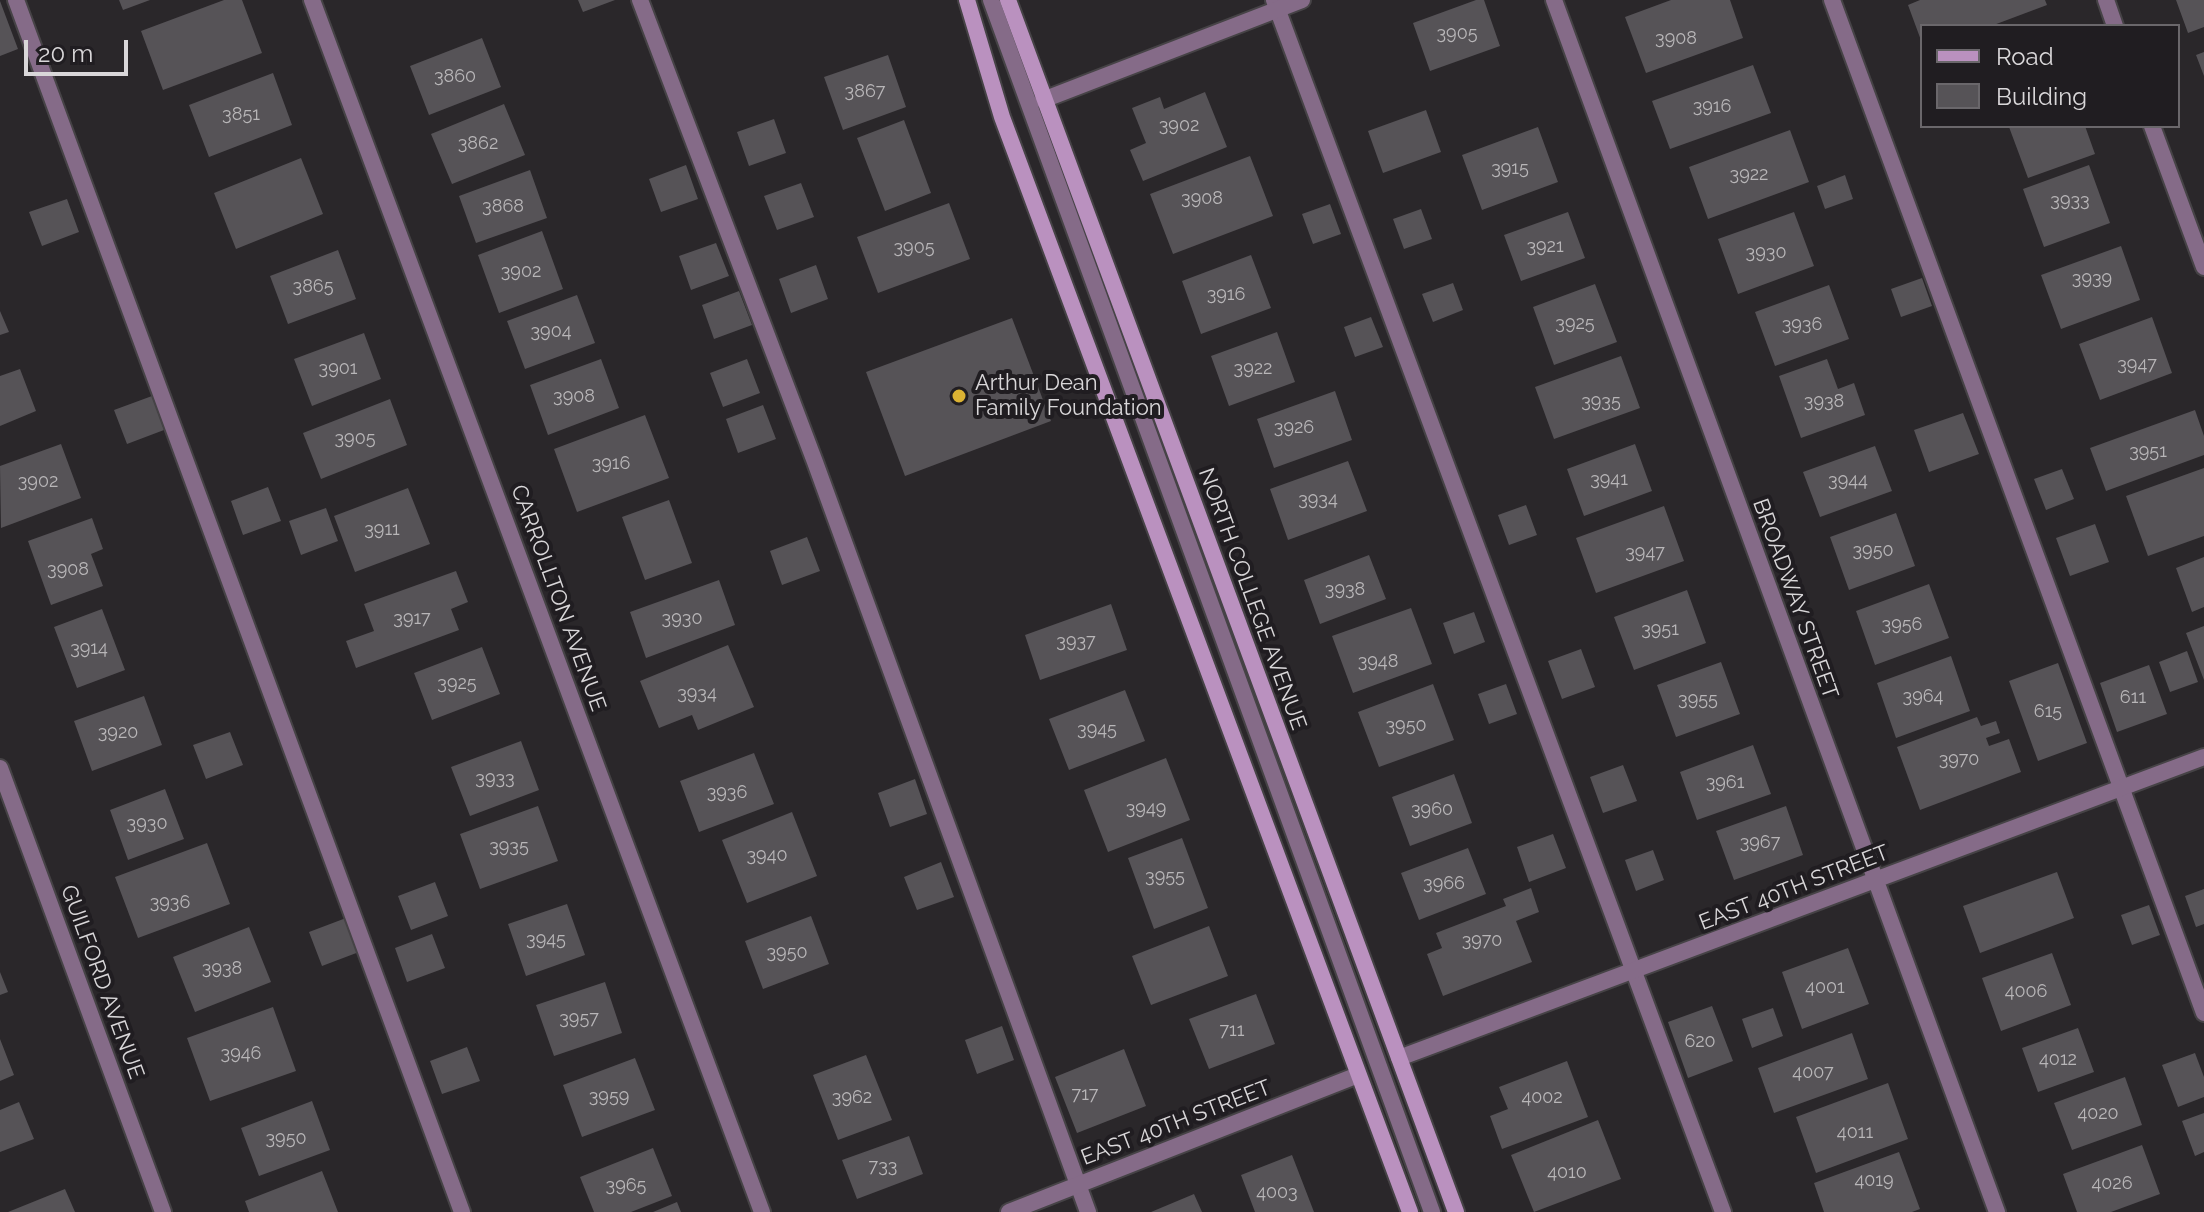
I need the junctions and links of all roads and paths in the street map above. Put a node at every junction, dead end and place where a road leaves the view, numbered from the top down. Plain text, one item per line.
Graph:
1 (16, 0) edge
2 (312, 0) edge
3 (640, 0) edge
4 (967, 0) edge
5 (991, 0) edge
6 (1008, 0) edge
7 (1302, 0) edge
8 (1554, 0) edge
9 (1832, 0) edge
10 (2106, 0) edge
11 (1276, 5) edge
12 (2114, 24) edge
13 (1043, 100) junction
14 (2153, 128) edge
15 (2204, 267) edge
16 (2204, 757) edge
17 (0, 768) edge
18 (2121, 788) junction
19 (1875, 881) junction
20 (1634, 971) junction
21 (2204, 1013) edge
22 (1399, 1058) junction
23 (1358, 1075) junction
24 (1078, 1185) junction
25 (163, 1212) edge
26 (462, 1212) edge
27 (762, 1212) edge
28 (1009, 1212) edge
29 (1088, 1212) edge
30 (1410, 1212) edge
31 (1432, 1212) edge
32 (1456, 1212) edge
33 (1723, 1212) edge
34 (1997, 1212) edge

1 - 26 street
2 - 27 street, CARROLLTON AVENUE
3 - 24 street
4 - 23 main road
5 - 31 street, NORTH COLLEGE AVENUE
6 - 13 main road, NORTH COLLEGE AVENUE
7 - 11 street
8 - 19 street, BROADWAY STREET
9 - 18 street
10 - 12 street
11 - 13 street
11 - 20 street
13 - 22 main road, NORTH COLLEGE AVENUE
14 - 15 street
16 - 18 street, EAST 40TH STREET
17 - 25 street, GUILFORD AVENUE
18 - 19 street, EAST 40TH STREET
18 - 21 street
19 - 20 street, EAST 40TH STREET
19 - 34 street, BROADWAY STREET
20 - 22 street, EAST 40TH STREET
20 - 33 street
22 - 32 main road, NORTH COLLEGE AVENUE
23 - 24 street, EAST 40TH STREET
23 - 30 main road
24 - 28 street, EAST 40TH STREET
24 - 29 street

